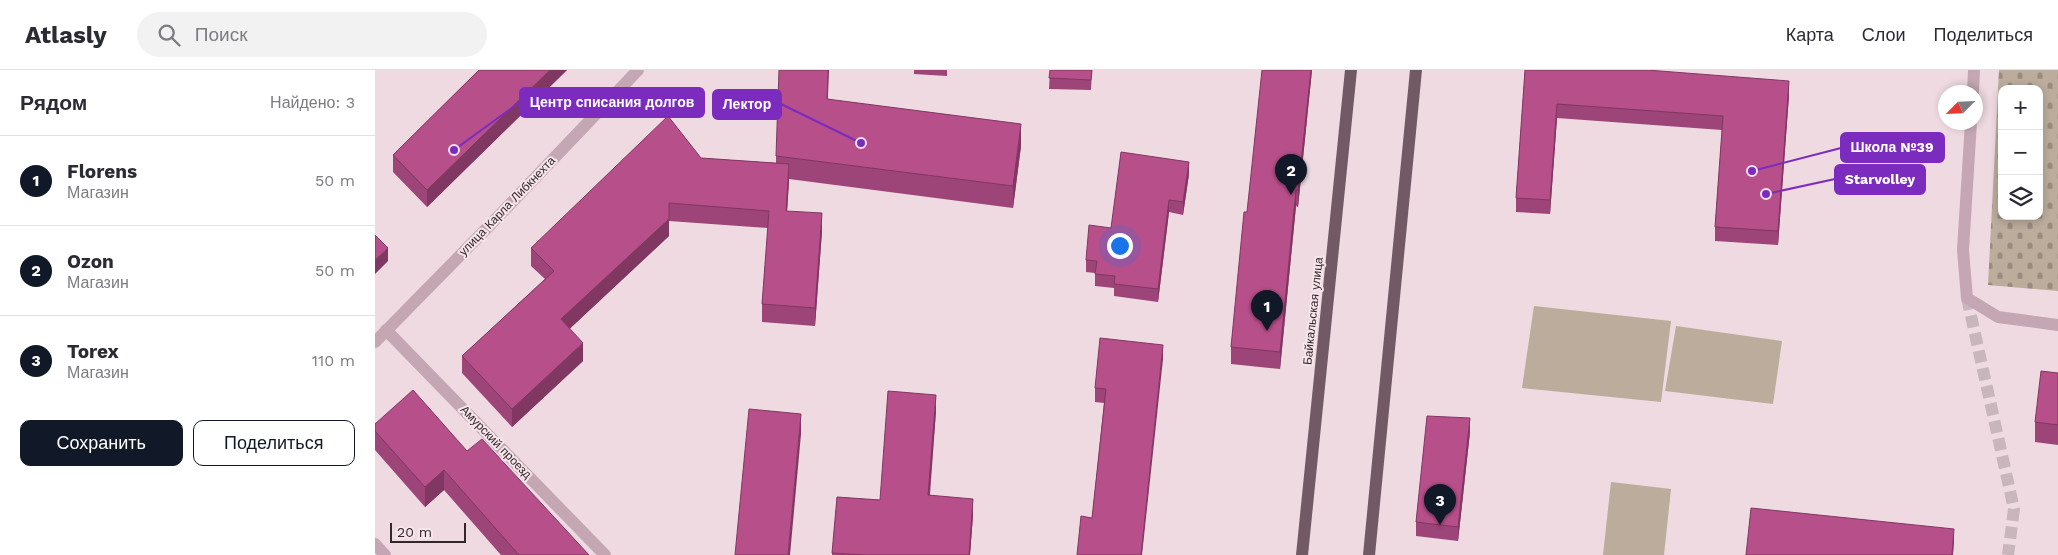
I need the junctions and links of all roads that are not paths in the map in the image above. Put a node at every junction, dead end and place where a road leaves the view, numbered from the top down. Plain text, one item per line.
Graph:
1 (639, 70) edge
2 (1351, 70) edge
3 (1416, 70) edge
4 (1974, 70) edge
5 (1973, 85) edge
6 (1970, 130) edge
7 (2058, 325) edge
8 (386, 330) junction
9 (375, 342) edge
10 (375, 544) edge
11 (385, 555) edge
12 (605, 555) edge
13 (1303, 555) edge
14 (1369, 555) edge

1 - 8 street, улица Карла Либкнехта
2 - 13 main road, Байкальская улица
3 - 14 main road
4 - 5 street
6 - 7 street
8 - 9 street, улица Карла Либкнехта
8 - 12 street, Амурский проезд
10 - 11 street

